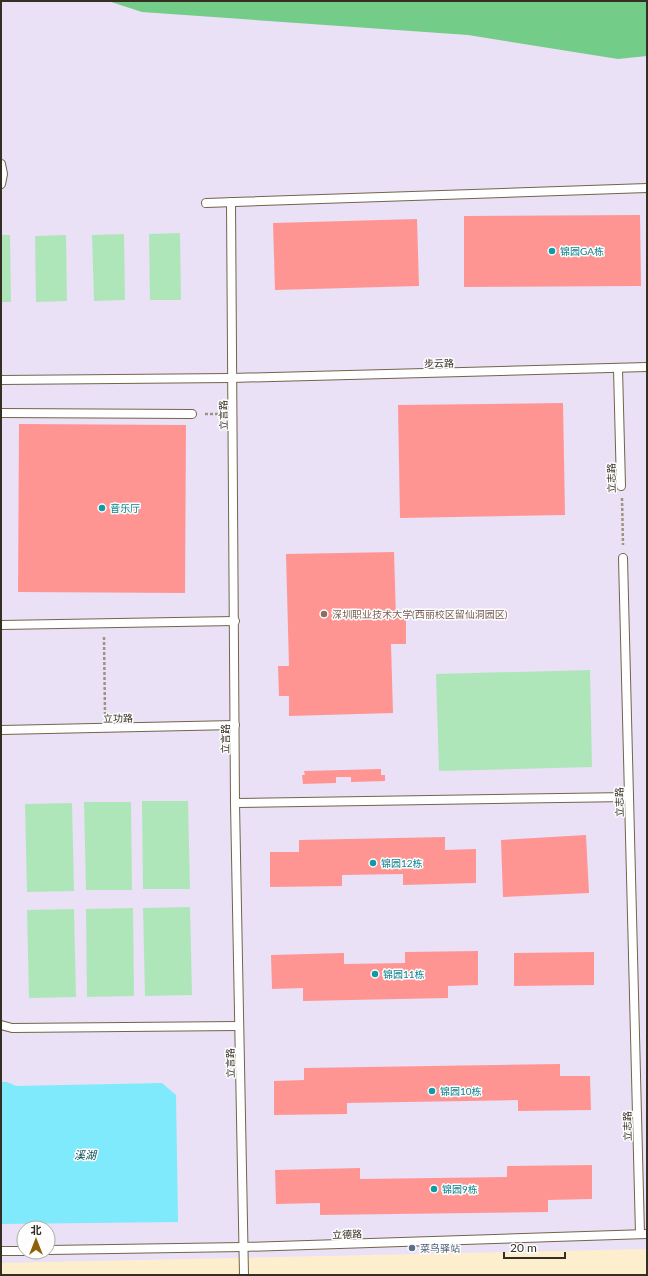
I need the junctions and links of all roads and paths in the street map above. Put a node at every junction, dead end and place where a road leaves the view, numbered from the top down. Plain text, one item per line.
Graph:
1 (1, 164) edge
2 (1, 184) edge
3 (647, 188) edge
4 (231, 202) junction
5 (206, 203) dead end
6 (647, 367) edge
7 (618, 369) junction
8 (232, 378) junction
9 (1, 380) edge
10 (1, 413) edge
11 (192, 414) joint
12 (232, 414) junction
13 (621, 486) joint
14 (623, 558) joint
15 (235, 621) junction
16 (103, 624) junction
17 (1, 625) edge
18 (235, 725) junction
19 (106, 728) junction
20 (1, 730) edge
21 (629, 797) junction
22 (235, 803) junction
23 (1, 1026) edge
24 (239, 1026) junction
25 (643, 1234) edge
26 (243, 1247) junction
27 (56, 1250) edge
28 (1, 1251) edge
29 (16, 1251) edge
30 (244, 1275) edge

1 - 2 lane
3 - 4 lane
4 - 5 lane
4 - 8 lane, 立言路
6 - 7 lane, 步云路
7 - 8 lane, 步云路
7 - 13 lane, 立志路
8 - 9 lane, 步云路
8 - 12 lane, 立言路
10 - 11 lane
11 - 12 path
12 - 15 lane, 立言路
13 - 14 path, 立志路
14 - 21 lane, 立志路
15 - 16 lane
15 - 18 lane, 立言路
16 - 17 lane
16 - 19 path
18 - 19 lane, 立功路
18 - 22 lane, 立言路
19 - 20 lane, 立功路
21 - 22 lane
21 - 25 lane, 立志路
22 - 24 lane, 立言路
23 - 24 lane
24 - 26 lane, 立言路
25 - 26 lane, 立德路
26 - 27 lane, 立德路
26 - 30 lane, 立言路
28 - 29 lane

